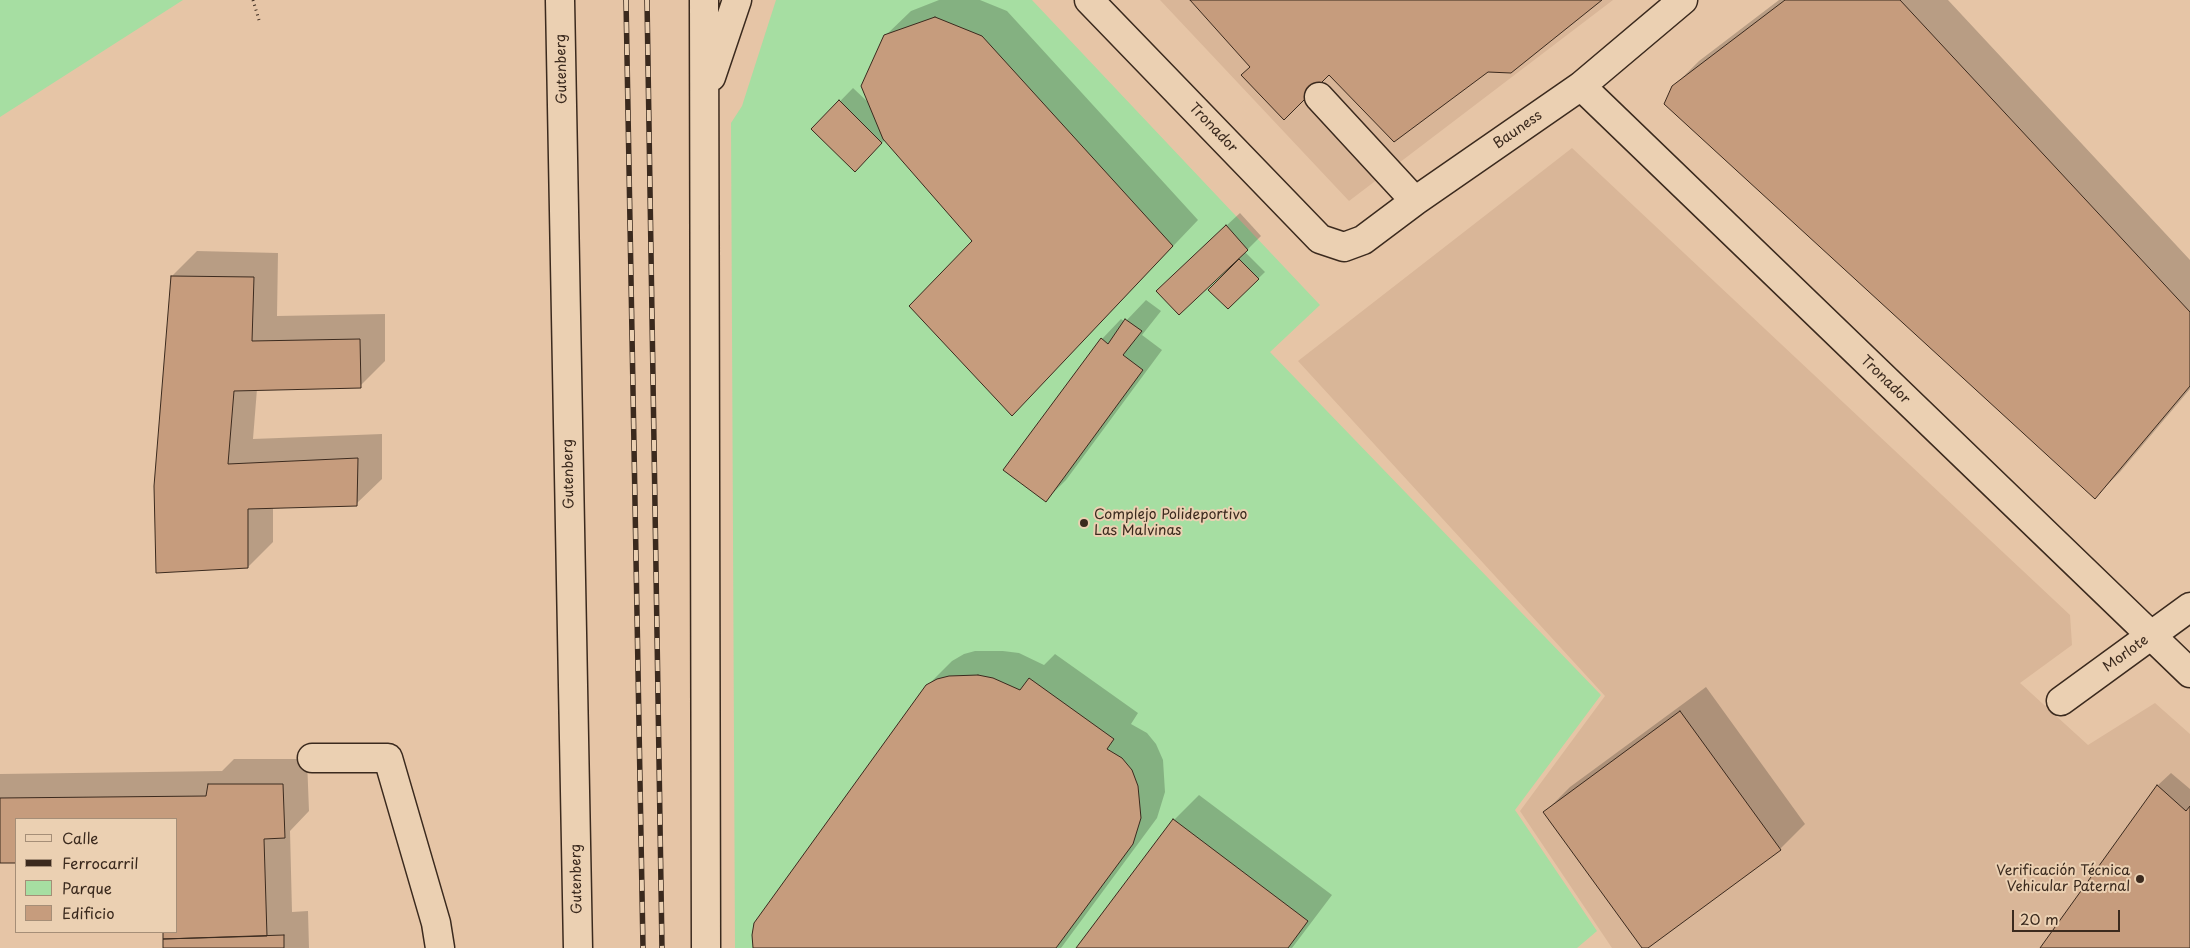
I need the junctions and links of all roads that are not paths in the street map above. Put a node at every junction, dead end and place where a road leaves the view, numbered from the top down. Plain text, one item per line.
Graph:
1 (560, 0) edge
2 (704, 0) edge
3 (736, 0) edge
4 (1089, 0) edge
5 (1683, 0) edge
6 (1581, 86) junction
7 (1319, 97) dead end
8 (704, 100) junction
9 (1415, 201) junction
10 (1344, 247) joint
11 (2190, 607) edge
12 (2150, 636) junction
13 (2190, 673) edge
14 (2061, 701) dead end
15 (312, 758) dead end
16 (440, 948) edge
17 (578, 948) edge
18 (706, 948) edge

1 - 17 street, Gutenberg
2 - 8 street
3 - 8 street
4 - 10 street, Tronador
5 - 6 street, Bauness
6 - 9 street, Bauness
6 - 12 street, Tronador
7 - 9 street
8 - 18 street
9 - 10 street, Bauness
11 - 12 street, Morlote
12 - 13 street, Tronador
12 - 14 street, Morlote
15 - 16 street

